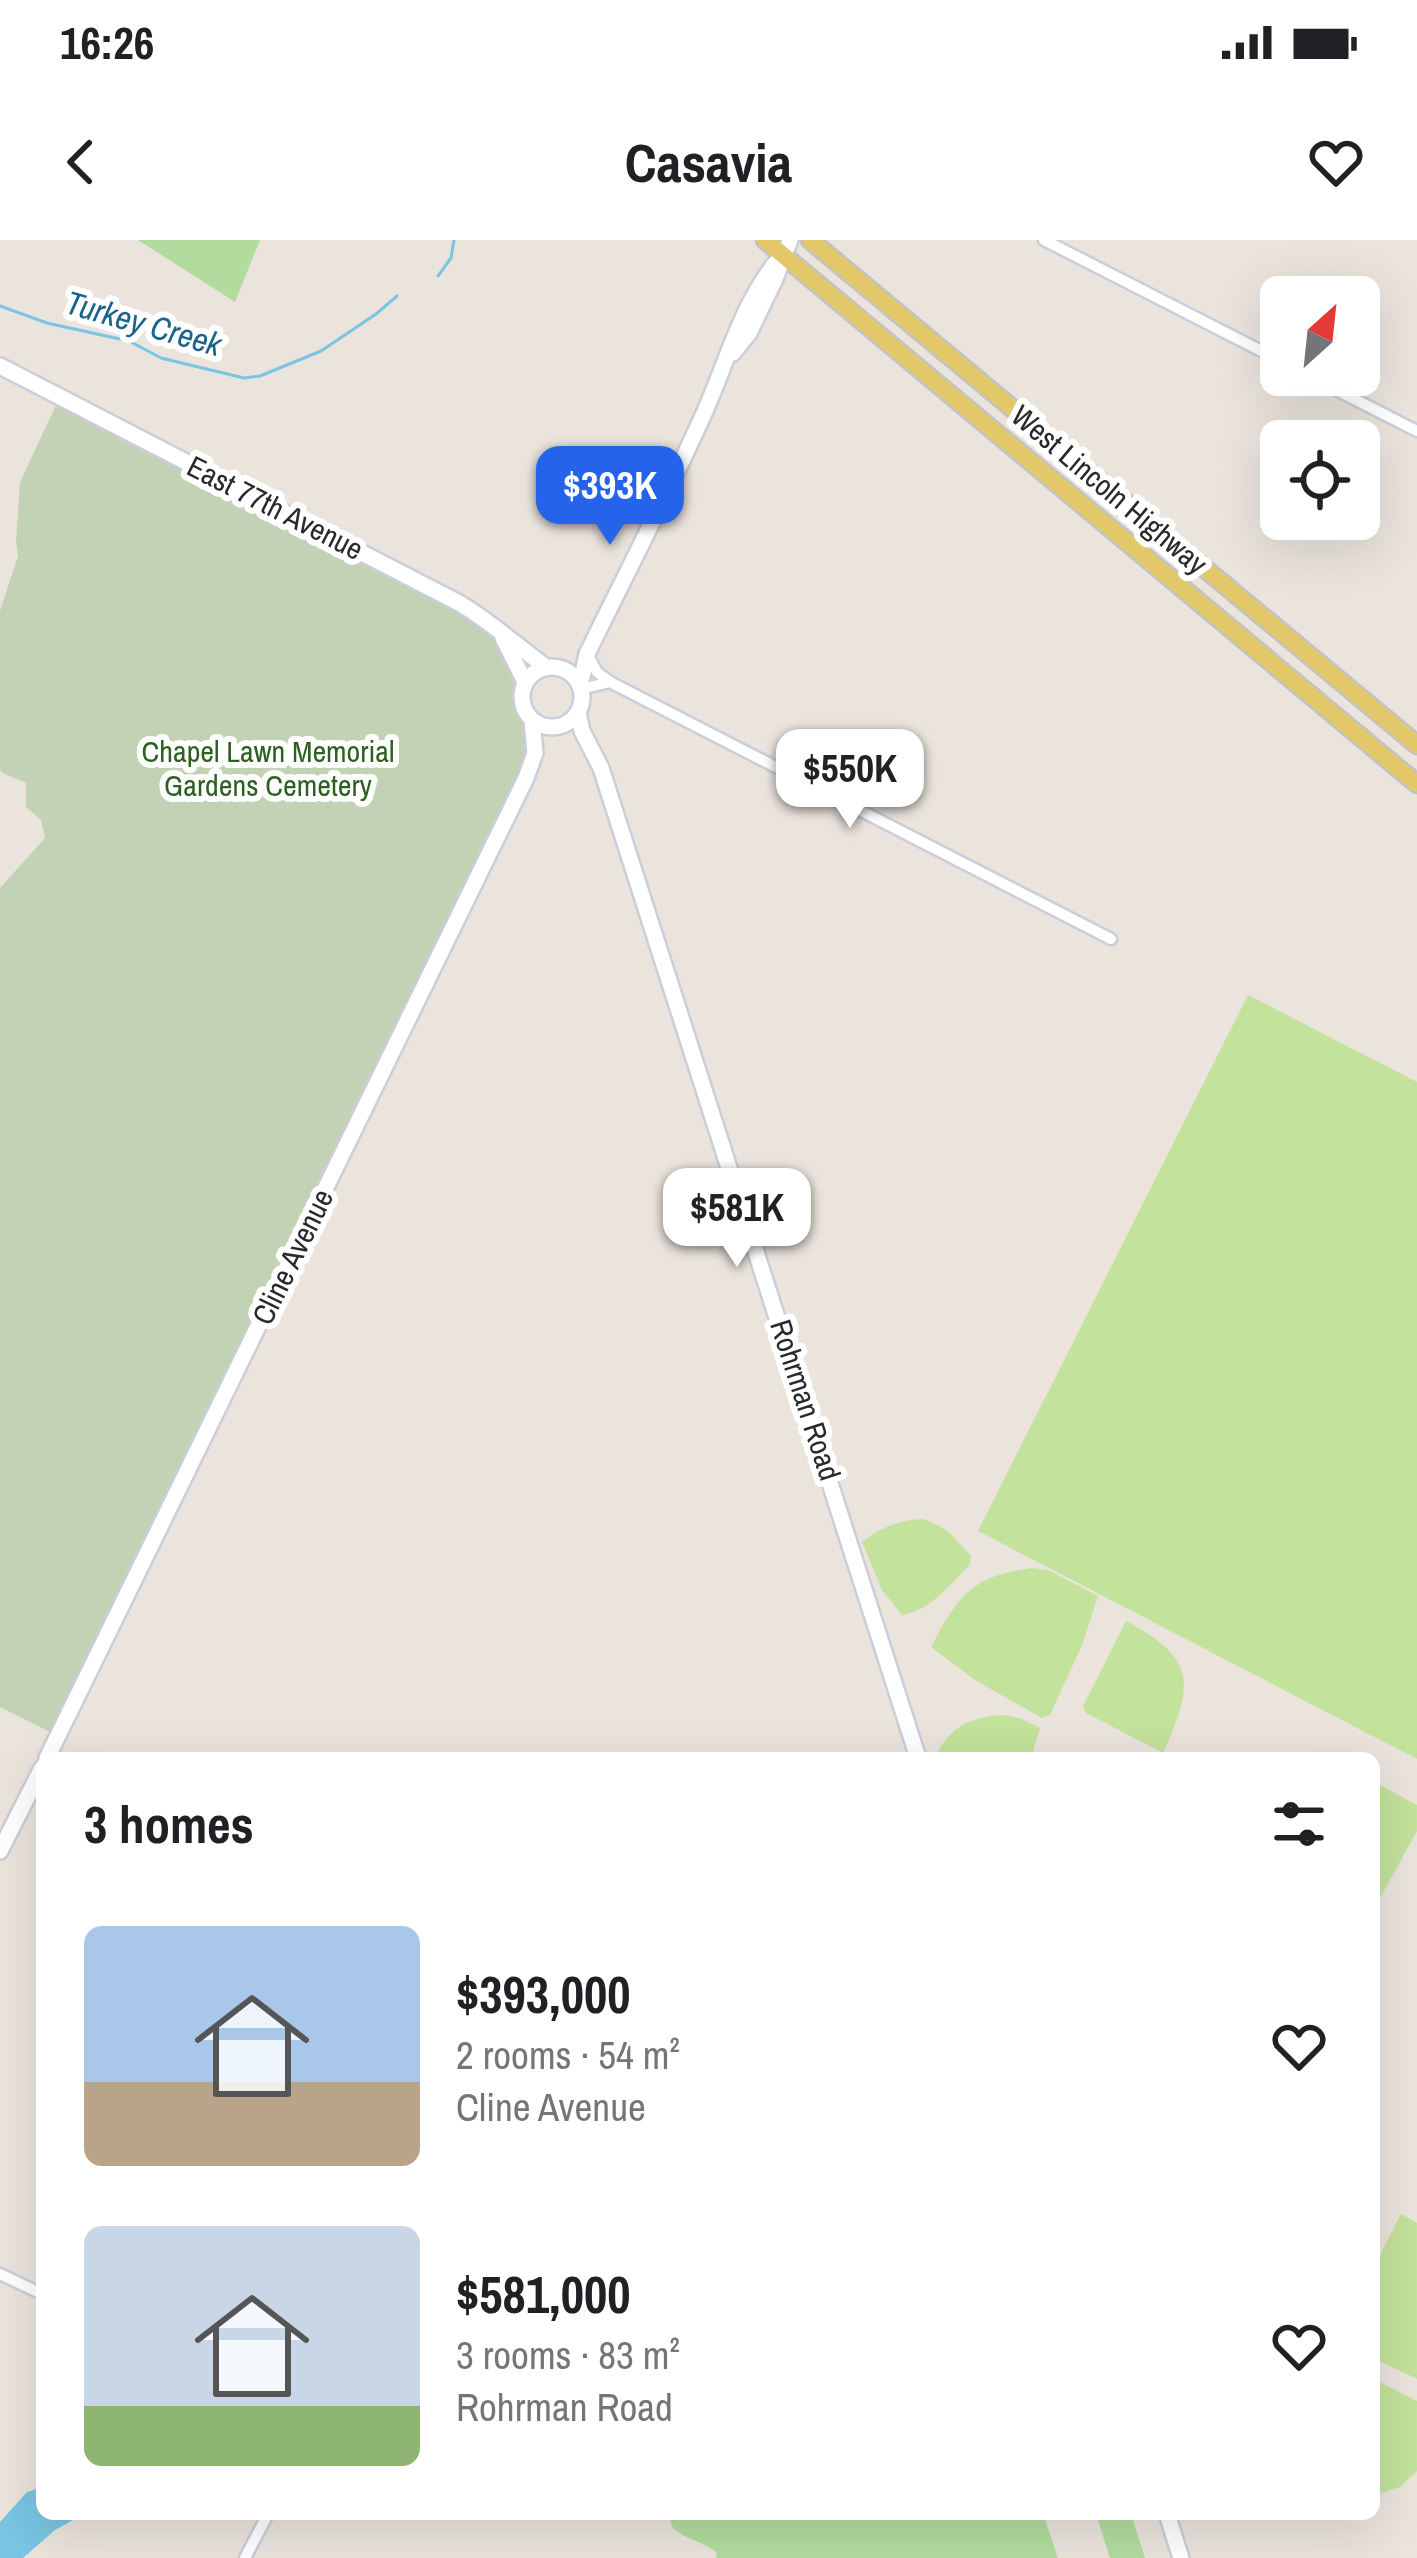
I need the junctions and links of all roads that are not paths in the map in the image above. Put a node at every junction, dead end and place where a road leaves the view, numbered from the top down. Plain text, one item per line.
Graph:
1 (765, 240) edge
2 (810, 240) edge
3 (1044, 240) edge
4 (786, 247) edge
5 (1260, 351) edge
6 (0, 365) edge
7 (1348, 396) edge
8 (1417, 431) edge
9 (502, 635) junction
10 (587, 654) junction
11 (550, 666) junction
12 (525, 682) junction
13 (610, 682) junction
14 (581, 688) junction
15 (578, 713) junction
16 (532, 720) junction
17 (559, 726) junction
18 (1417, 746) edge
19 (535, 753) junction
20 (601, 768) junction
21 (1417, 784) edge
22 (1111, 939) dead end
23 (50, 1752) edge
24 (916, 1752) edge
25 (36, 1780) edge
26 (0, 1851) edge
27 (0, 2274) edge
28 (36, 2291) edge
29 (265, 2520) edge
30 (1169, 2520) edge
31 (245, 2558) edge
32 (1181, 2558) edge

1 - 4 main road, West Lincoln Highway
2 - 18 main road, West Lincoln Highway
3 - 5 street
4 - 10 street
4 - 21 main road, West Lincoln Highway
6 - 9 street, East 77th Avenue
7 - 8 street
9 - 11 street, East 77th Avenue
9 - 12 street, East 77th Avenue
10 - 11 street
10 - 13 street
10 - 14 street
11 - 12 street
11 - 14 street
12 - 16 street
13 - 14 street
13 - 22 street
14 - 15 street
15 - 17 street
15 - 20 street, Rohrman Road
16 - 17 street
16 - 19 street, Cline Avenue
17 - 19 street, Cline Avenue
17 - 20 street, Rohrman Road
19 - 23 street, Cline Avenue
20 - 24 street, Rohrman Road
25 - 26 street
27 - 28 street
29 - 31 street
30 - 32 street

